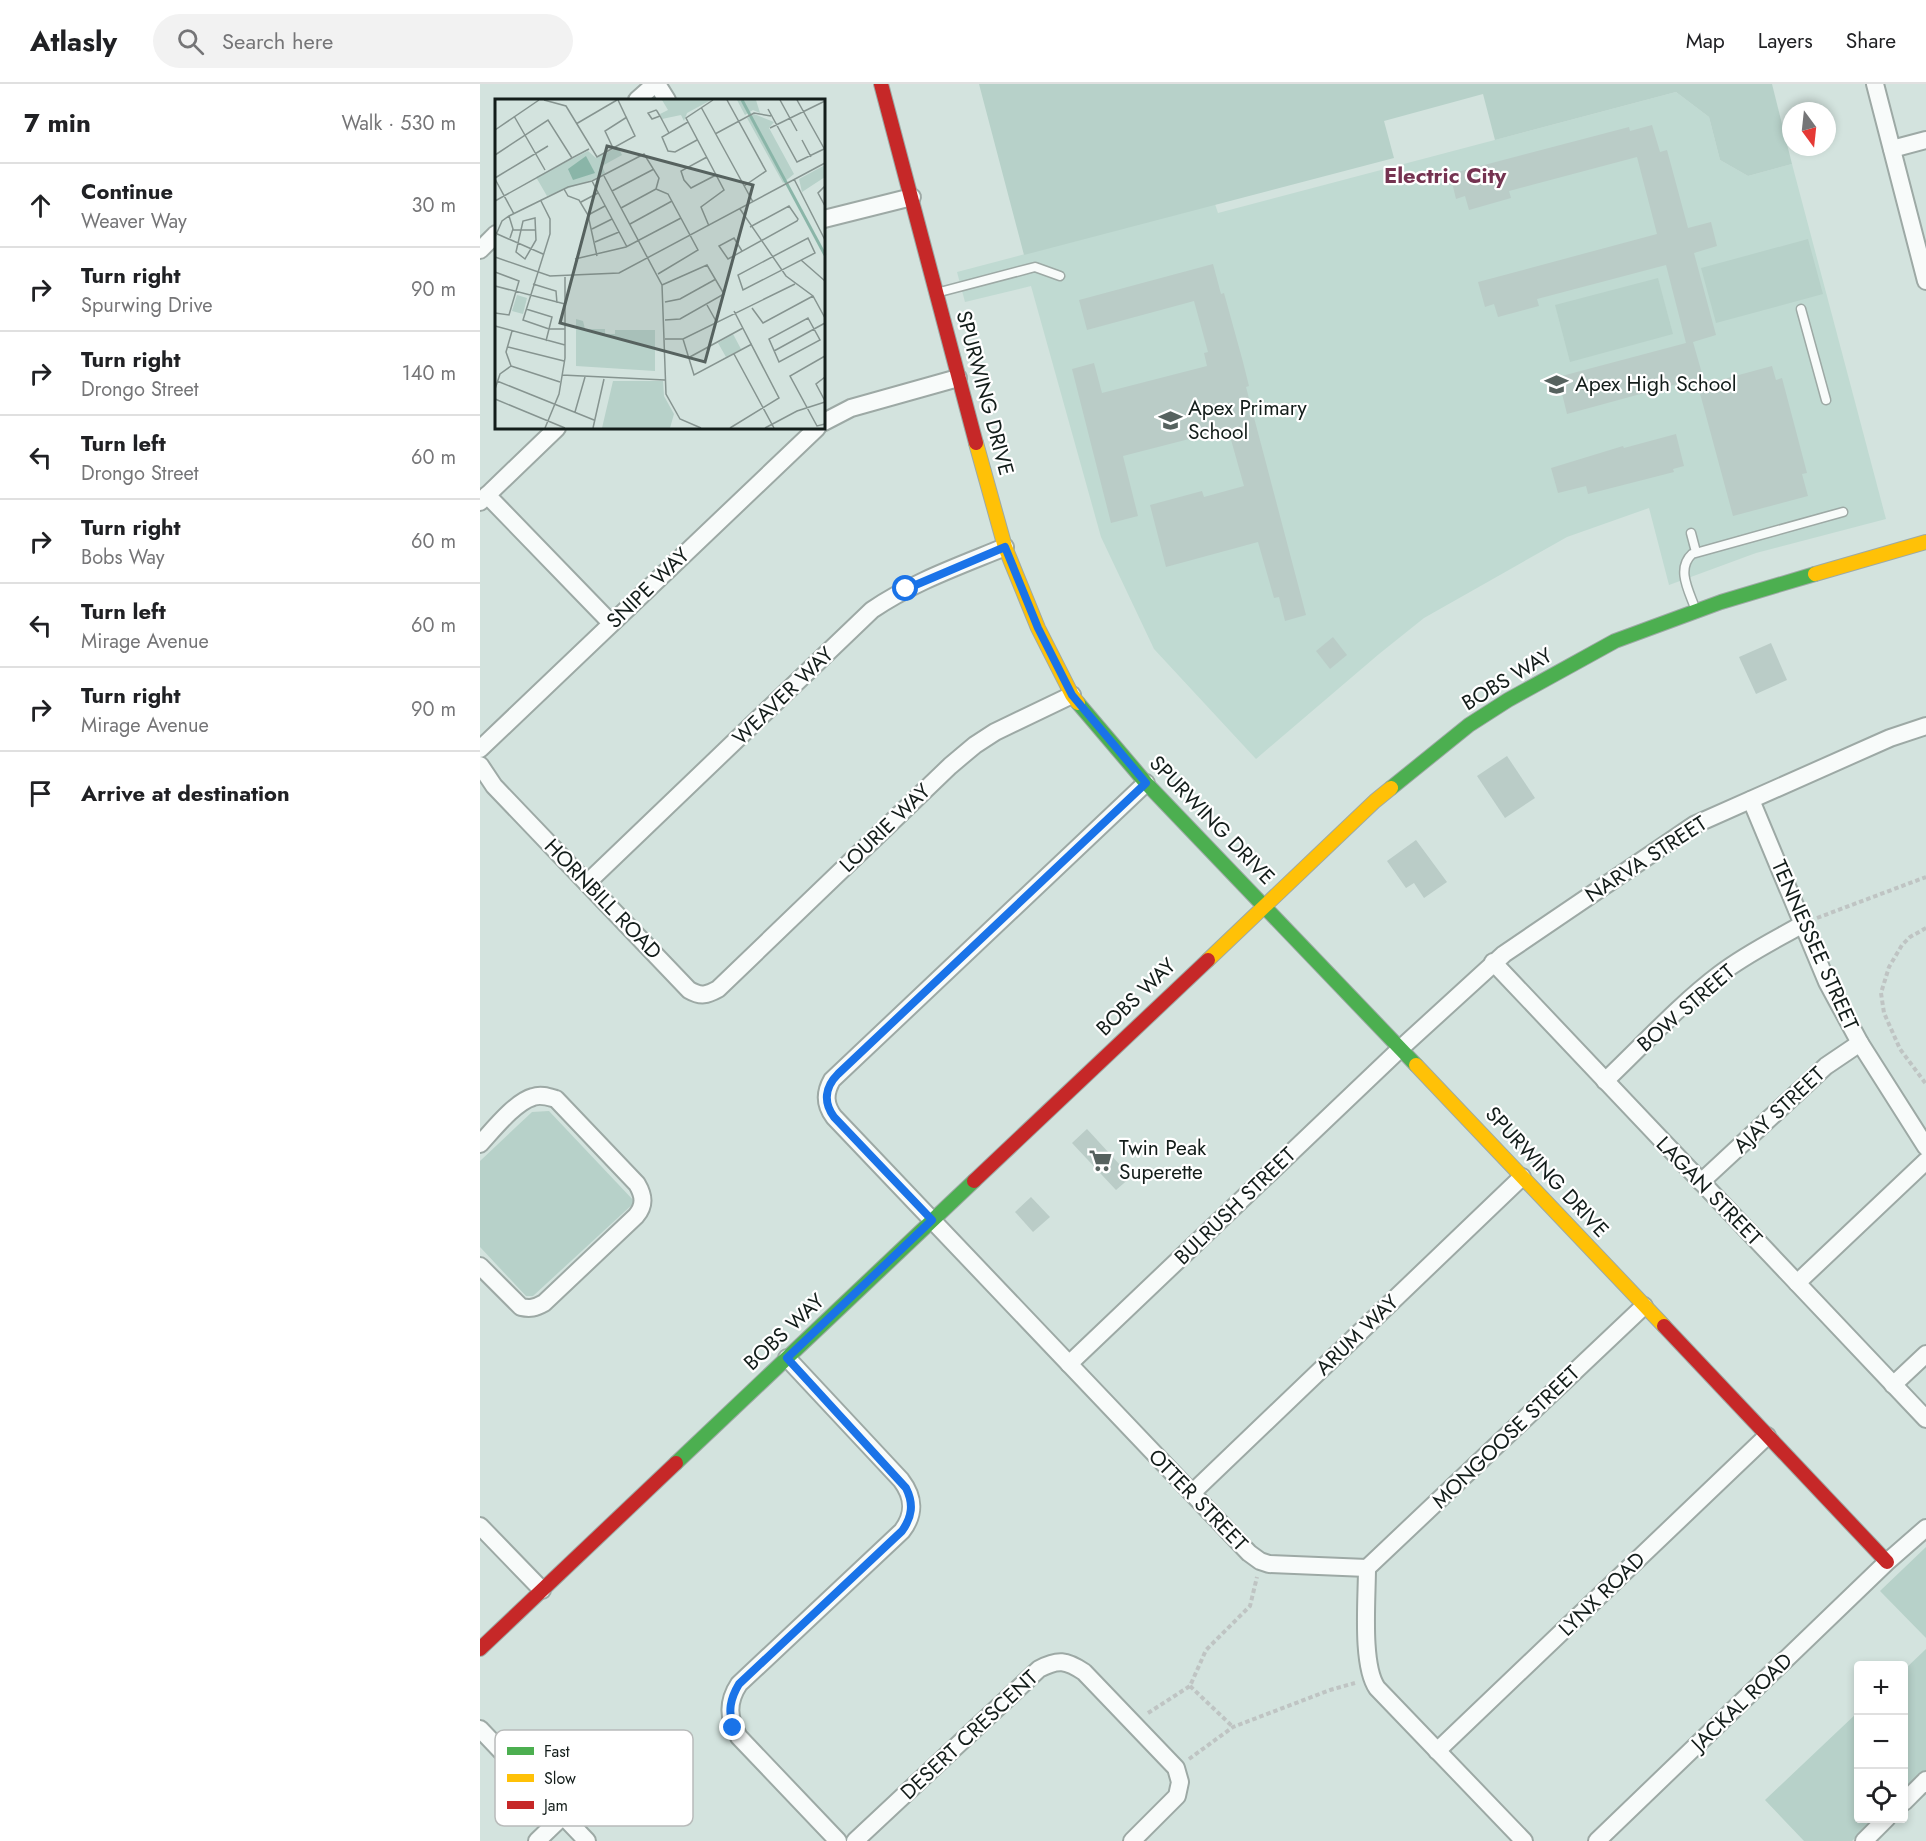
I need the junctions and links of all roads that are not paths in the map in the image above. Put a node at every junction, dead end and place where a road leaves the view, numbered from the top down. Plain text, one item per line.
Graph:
1 (656, 84) edge
2 (881, 84) edge
3 (1875, 84) edge
4 (638, 99) edge
5 (666, 99) edge
6 (1926, 140) edge
7 (1892, 149) junction
8 (912, 198) junction
9 (825, 219) edge
10 (495, 235) edge
11 (480, 250) edge
12 (1060, 276) dead end
13 (1926, 281) edge
14 (936, 293) junction
15 (1801, 309) dead end
16 (958, 378) junction
17 (1826, 400) dead end
18 (825, 421) edge
19 (556, 429) edge
20 (816, 429) edge
21 (484, 498) edge
22 (1843, 512) dead end
23 (1691, 533) dead end
24 (1926, 544) edge
25 (1005, 547) junction
26 (1696, 552) junction
27 (1696, 610) junction
28 (611, 623) junction
29 (1072, 695) junction
30 (1926, 726) edge
31 (480, 749) edge
32 (480, 765) edge
33 (1146, 783) junction
34 (1751, 800) junction
35 (587, 883) junction
36 (1265, 905) junction
37 (1803, 924) junction
38 (1493, 962) junction
39 (718, 989) joint
40 (1860, 1043) junction
41 (1401, 1048) junction
42 (1605, 1081) junction
43 (480, 1144) edge
44 (1926, 1147) edge
45 (1926, 1161) edge
46 (1522, 1177) junction
47 (1701, 1182) junction
48 (932, 1220) junction
49 (480, 1266) edge
50 (1797, 1283) junction
51 (1644, 1306) junction
52 (1926, 1354) edge
53 (787, 1358) junction
54 (1069, 1364) junction
55 (1893, 1385) junction
56 (1926, 1419) edge
57 (1767, 1436) junction
58 (1192, 1493) junction
59 (480, 1526) edge
60 (1926, 1528) edge
61 (1887, 1562) junction
62 (1367, 1568) junction
63 (542, 1590) junction
64 (480, 1649) edge
65 (480, 1729) edge
66 (495, 1745) edge
67 (1437, 1751) junction
68 (1926, 1780) edge
69 (1908, 1798) edge
70 (1882, 1823) edge
71 (553, 1826) edge
72 (573, 1826) edge
73 (1868, 1839) edge
74 (537, 1841) edge
75 (587, 1841) edge
76 (838, 1841) edge
77 (855, 1841) edge
78 (1132, 1841) edge
79 (1524, 1841) edge
80 (1597, 1841) edge

1 - 4 street
1 - 5 street
2 - 8 street, SPURWING DRIVE
3 - 7 street
6 - 7 street
7 - 13 street
8 - 9 street
8 - 14 street, SPURWING DRIVE
10 - 11 street
12 - 14 lane
14 - 16 street, SPURWING DRIVE
15 - 17 lane
16 - 18 street
16 - 25 street, SPURWING DRIVE
19 - 21 street
20 - 28 street, SNIPE WAY
21 - 28 street
22 - 26 lane
23 - 26 lane
24 - 27 street, BOBS WAY
25 - 29 street, SPURWING DRIVE
25 - 35 street, WEAVER WAY
26 - 27 lane
27 - 36 street, BOBS WAY
28 - 31 street, SNIPE WAY
29 - 33 street, SPURWING DRIVE
29 - 39 street, LOURIE WAY
30 - 34 street, NARVA STREET
32 - 35 street, HORNBILL ROAD
33 - 36 street, SPURWING DRIVE
33 - 48 street, OTTER STREET
34 - 37 street, TENNESSEE STREET
34 - 38 street, NARVA STREET
35 - 39 street, HORNBILL ROAD
36 - 41 street, SPURWING DRIVE
36 - 48 street, BOBS WAY
37 - 40 street, TENNESSEE STREET
37 - 42 street, BOW STREET
38 - 41 street, NARVA STREET
38 - 42 street, LAGAN STREET
40 - 44 street, TENNESSEE STREET
40 - 47 street, AJAY STREET
41 - 46 street, SPURWING DRIVE
41 - 54 street, BULRUSH STREET
42 - 47 street, LAGAN STREET
43 - 49 street
45 - 50 street
46 - 51 street, SPURWING DRIVE
46 - 58 street, ARUM WAY
47 - 50 street, LAGAN STREET
48 - 53 street, BOBS WAY
48 - 54 street, OTTER STREET
50 - 55 street, LAGAN STREET
51 - 57 street, SPURWING DRIVE
51 - 62 street, MONGOOSE STREET
52 - 55 street
53 - 63 street, BOBS WAY
53 - 76 street
54 - 58 street, OTTER STREET
55 - 56 street, LAGAN STREET
57 - 61 street, SPURWING DRIVE
57 - 67 street, LYNX ROAD
58 - 62 street, OTTER STREET
59 - 63 street
60 - 61 street, JACKAL ROAD
61 - 80 street, JACKAL ROAD
62 - 67 street
63 - 64 street, BOBS WAY
65 - 66 street
67 - 79 street
68 - 69 street
70 - 73 street
71 - 74 street
72 - 75 street
77 - 78 street, DESERT CRESCENT

